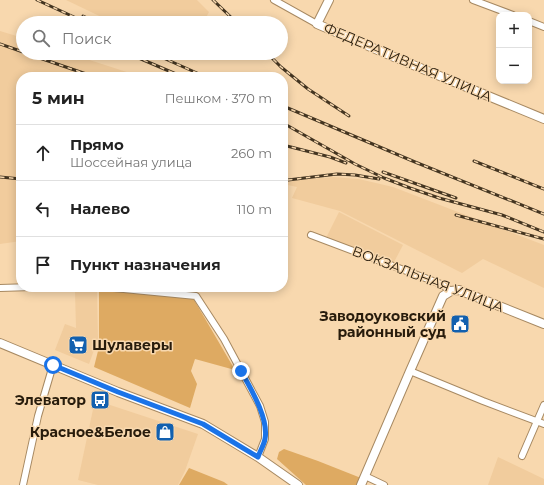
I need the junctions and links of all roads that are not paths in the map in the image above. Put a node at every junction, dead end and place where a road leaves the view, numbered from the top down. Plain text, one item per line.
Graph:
1 (274, 0) edge
2 (329, 0) edge
3 (477, 1) edge
4 (505, 12) edge
5 (532, 22) edge
6 (317, 24) junction
7 (544, 27) edge
8 (544, 119) edge
9 (311, 235) dead end
10 (0, 288) edge
11 (16, 288) edge
12 (451, 291) junction
13 (155, 292) edge
14 (544, 324) edge
15 (0, 343) edge
16 (53, 365) junction
17 (410, 371) junction
18 (544, 405) edge
19 (537, 421) junction
20 (544, 424) edge
21 (522, 456) dead end
22 (258, 457) junction
23 (365, 476) junction
24 (23, 485) edge
25 (298, 485) edge
26 (361, 485) edge
27 (384, 485) edge

1 - 6 street, ФЕДЕРАТИВНАЯ УЛИЦА
2 - 6 street
3 - 4 street
5 - 7 street
6 - 8 street, ФЕДЕРАТИВНАЯ УЛИЦА
9 - 12 street, ВОКЗАЛЬНАЯ УЛИЦА
10 - 11 street
12 - 14 street, ВОКЗАЛЬНАЯ УЛИЦА
12 - 17 street
13 - 22 street
15 - 16 street
16 - 22 street
16 - 24 street
17 - 19 street
17 - 23 street
18 - 19 street
19 - 20 street
19 - 21 street
22 - 25 street
23 - 26 street
23 - 27 street

